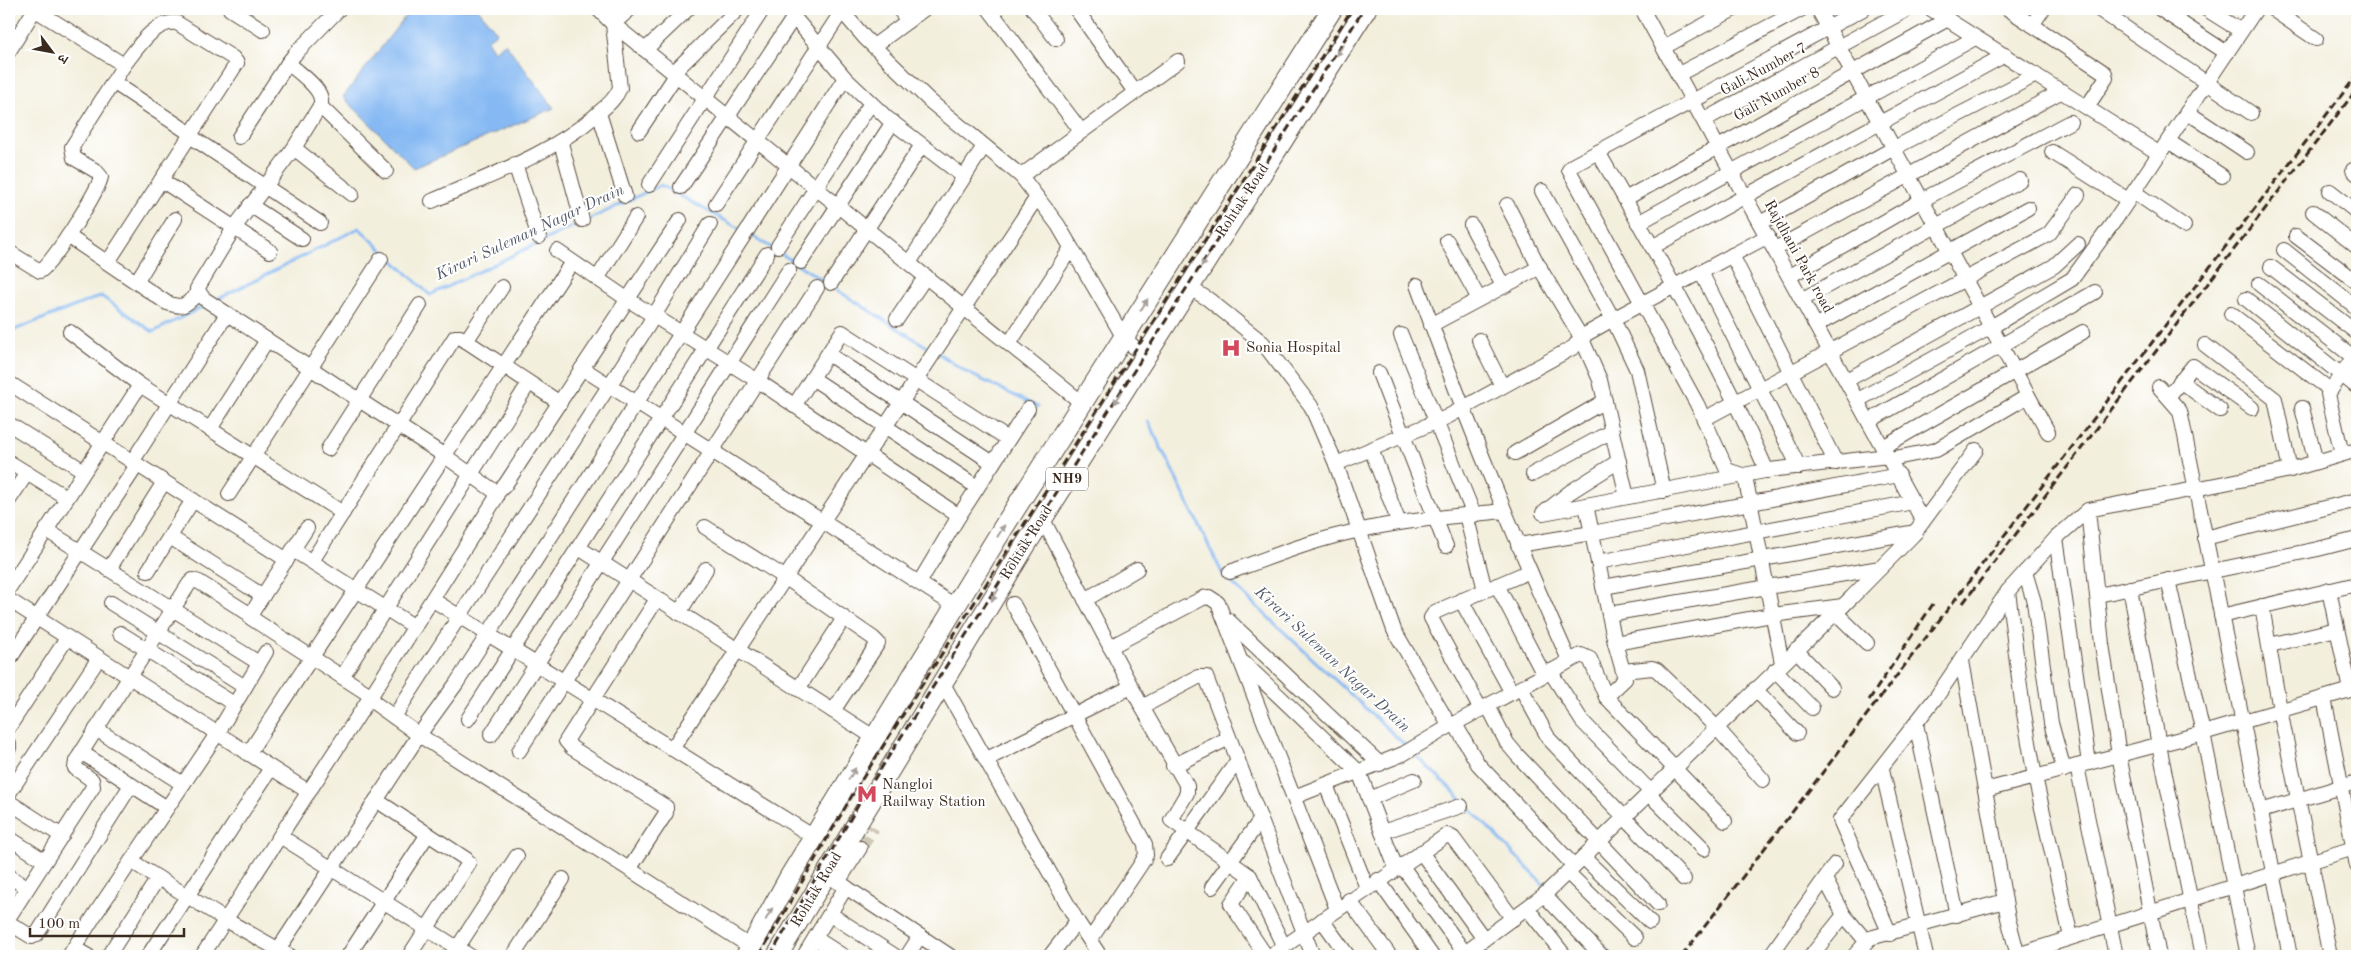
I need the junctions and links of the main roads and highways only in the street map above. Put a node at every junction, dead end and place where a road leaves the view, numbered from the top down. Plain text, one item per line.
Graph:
1 (1332, 9) edge
2 (1366, 9) edge
3 (928, 650) junction
4 (953, 665) junction
5 (748, 952) edge
6 (777, 956) edge

3 -> 1 highway, Rohtak Road / NH9
2 -> 4 highway, Rohtak Road / NH9
3 - 4 highway
5 -> 3 highway, Rohtak Road / NH9
4 - 6 highway, Rohtak Road / NH9

